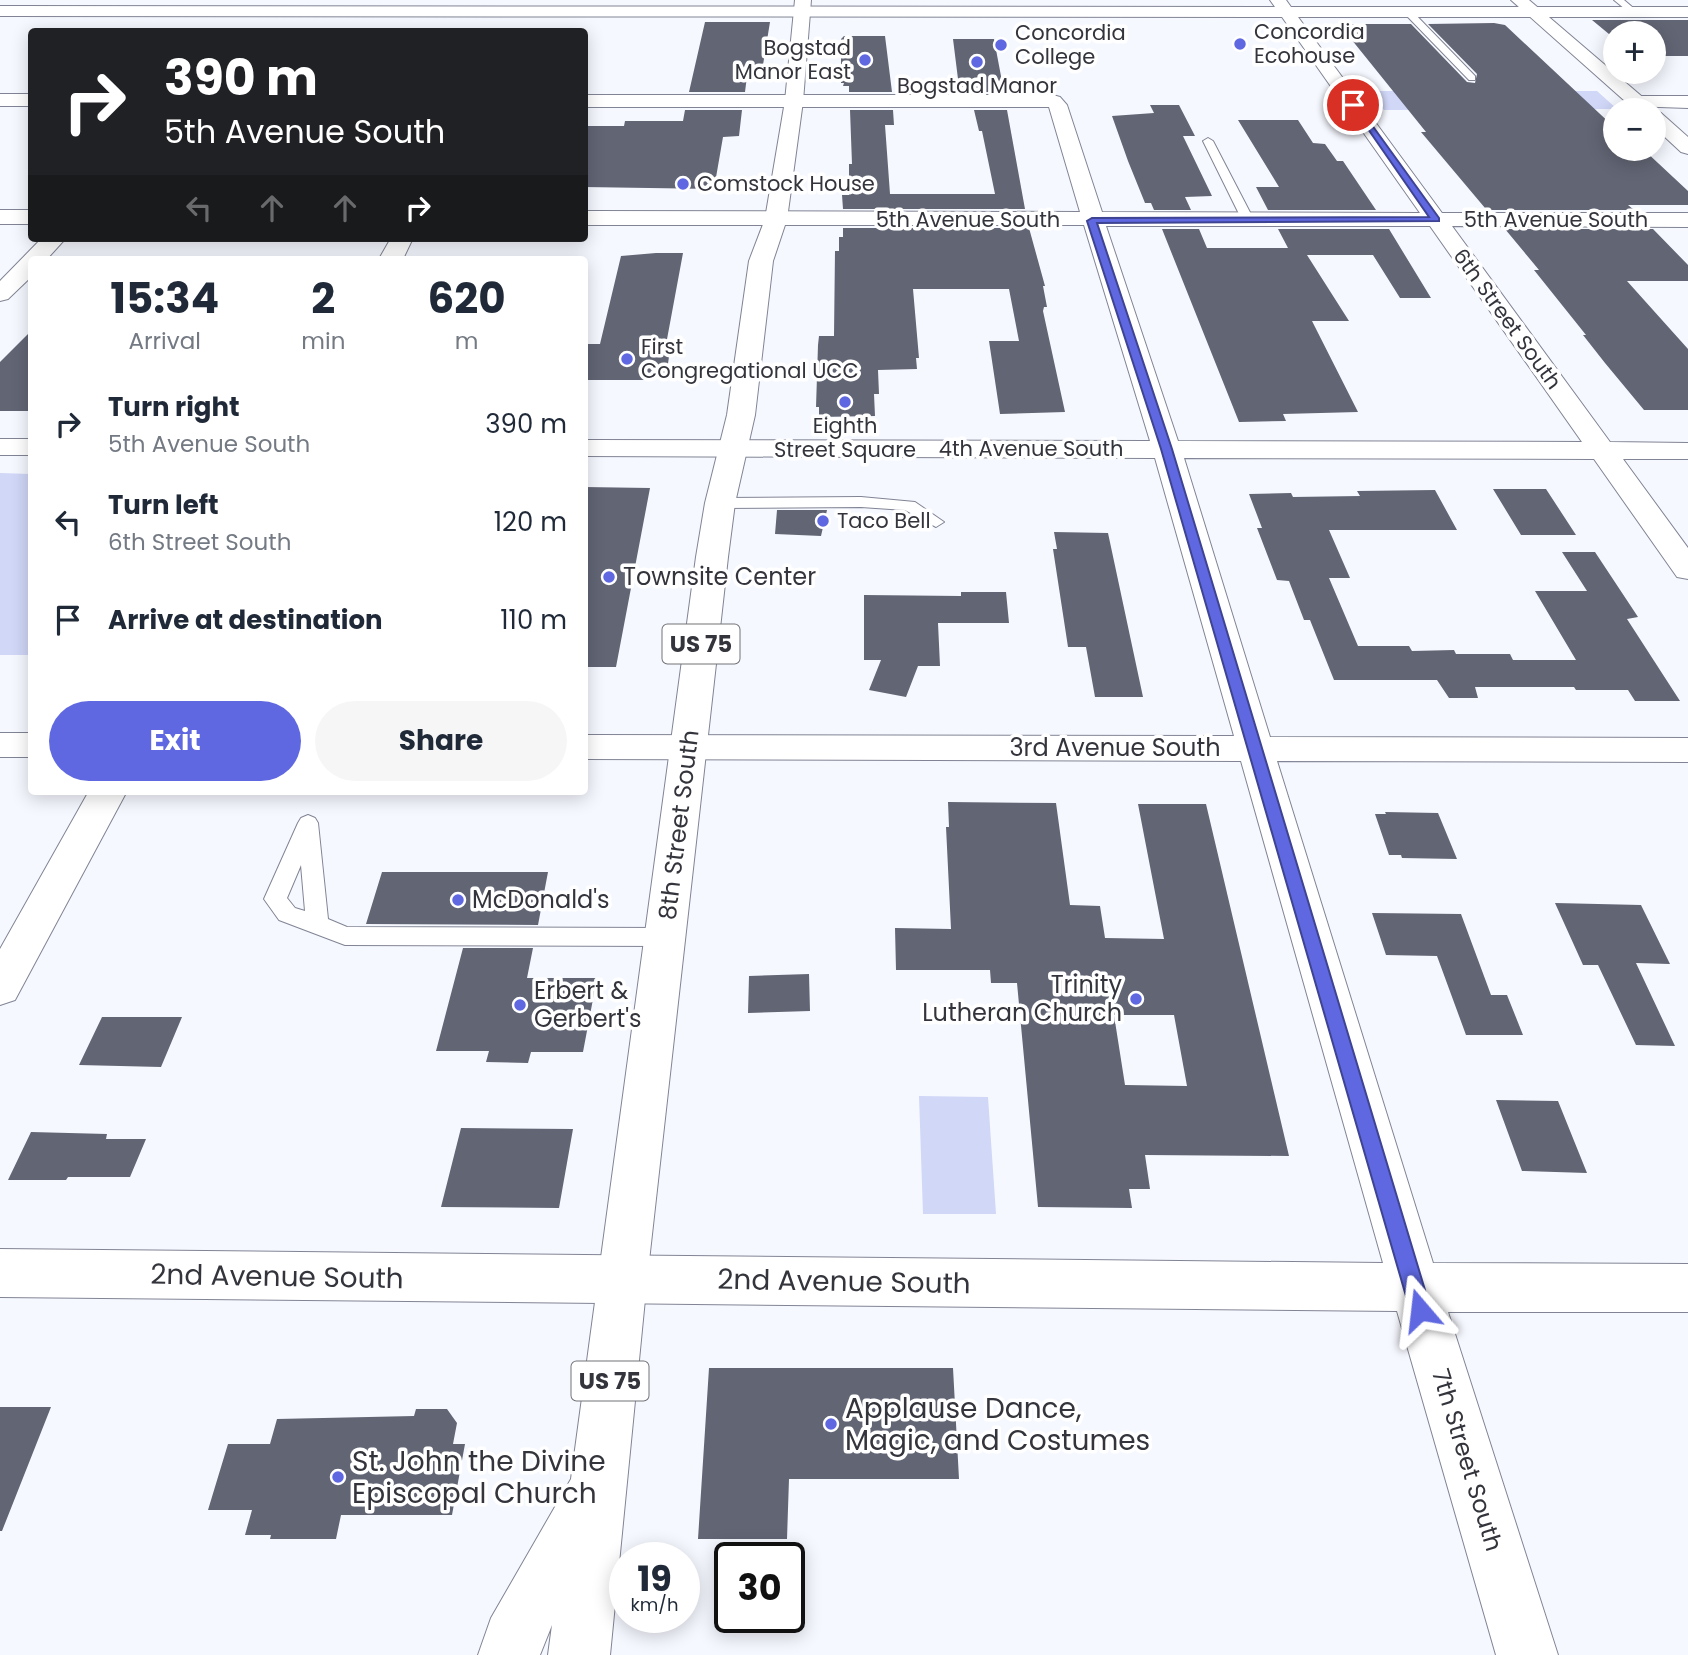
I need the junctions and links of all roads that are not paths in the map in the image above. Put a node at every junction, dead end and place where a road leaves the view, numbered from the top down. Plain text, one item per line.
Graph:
1 (1618, 0) edge
2 (280, 6) edge
3 (802, 6) edge
4 (1282, 6) edge
5 (1526, 6) edge
6 (0, 11) edge
7 (1408, 12) junction
8 (1634, 12) junction
9 (1688, 12) edge
10 (529, 13) edge
11 (261, 25) dead end
12 (1472, 78) dead end
13 (1632, 98) edge
14 (0, 100) edge
15 (28, 100) edge
16 (588, 101) edge
17 (794, 101) junction
18 (1688, 102) edge
19 (1666, 104) edge
20 (1666, 128) edge
21 (1208, 141) dead end
22 (1688, 148) edge
23 (0, 217) edge
24 (28, 217) edge
25 (588, 218) edge
26 (776, 219) junction
27 (1436, 219) junction
28 (1248, 220) junction
29 (1688, 220) edge
30 (1092, 221) junction
31 (51, 242) edge
32 (37, 256) edge
33 (28, 265) edge
34 (0, 294) edge
35 (0, 447) edge
36 (28, 447) edge
37 (588, 448) edge
38 (733, 449) junction
39 (1166, 449) junction
40 (1602, 450) junction
41 (1688, 451) edge
42 (720, 503) junction
43 (936, 522) dead end
44 (1688, 570) edge
45 (0, 745) edge
46 (28, 745) edge
47 (588, 747) edge
48 (688, 747) junction
49 (1255, 749) junction
50 (1688, 750) edge
51 (106, 795) edge
52 (317, 924) junction
53 (665, 936) junction
54 (0, 988) edge
55 (0, 1273) edge
56 (622, 1279) junction
57 (1413, 1288) junction
58 (1688, 1288) edge
59 (598, 1483) junction
60 (509, 1655) edge
61 (579, 1655) edge
62 (1527, 1655) edge

1 - 8 lane
2 - 6 street
2 - 10 street
2 - 11 street
3 - 4 street
3 - 10 street
3 - 17 street, 8th Street South / US 75
4 - 7 street
4 - 27 street, 6th Street South
5 - 7 street
5 - 8 street
5 - 13 street
7 - 12 lane
8 - 9 street
14 - 15 street
16 - 17 street
17 - 26 street, 8th Street South / US 75
17 - 30 street, 7th Street South
18 - 19 street
20 - 22 street
21 - 28 lane
23 - 24 street
25 - 26 street, 5th Avenue South
26 - 30 street, 5th Avenue South
26 - 38 street, 8th Street South / US 75
27 - 28 street, 5th Avenue South
27 - 29 street, 5th Avenue South
27 - 40 street, 6th Street South
28 - 30 street, 5th Avenue South
30 - 39 street, 7th Street South
31 - 32 street
33 - 34 street
35 - 36 street
37 - 38 street, 4th Avenue South
38 - 39 street, 4th Avenue South
38 - 42 street, 8th Street South / US 75
39 - 40 street, 4th Avenue South
39 - 49 street, 7th Street South
40 - 41 street, 4th Avenue South
40 - 44 street, 6th Street South
42 - 43 lane
42 - 48 street, 8th Street South / US 75
45 - 46 street
47 - 48 street, 3rd Avenue South
48 - 49 street, 3rd Avenue South
48 - 53 street, 8th Street South / US 75
49 - 50 street, 3rd Avenue South
49 - 57 street, 7th Street South
51 - 54 street
52 - 52 lane
52 - 53 lane
53 - 56 street, 8th Street South / US 75
55 - 56 street, 2nd Avenue South
56 - 57 street, 2nd Avenue South
56 - 59 street, 8th Street South / US 75
57 - 58 street, 2nd Avenue South
57 - 62 street, 7th Street South
59 - 60 street
59 - 61 street, 8th Street South / US 75

